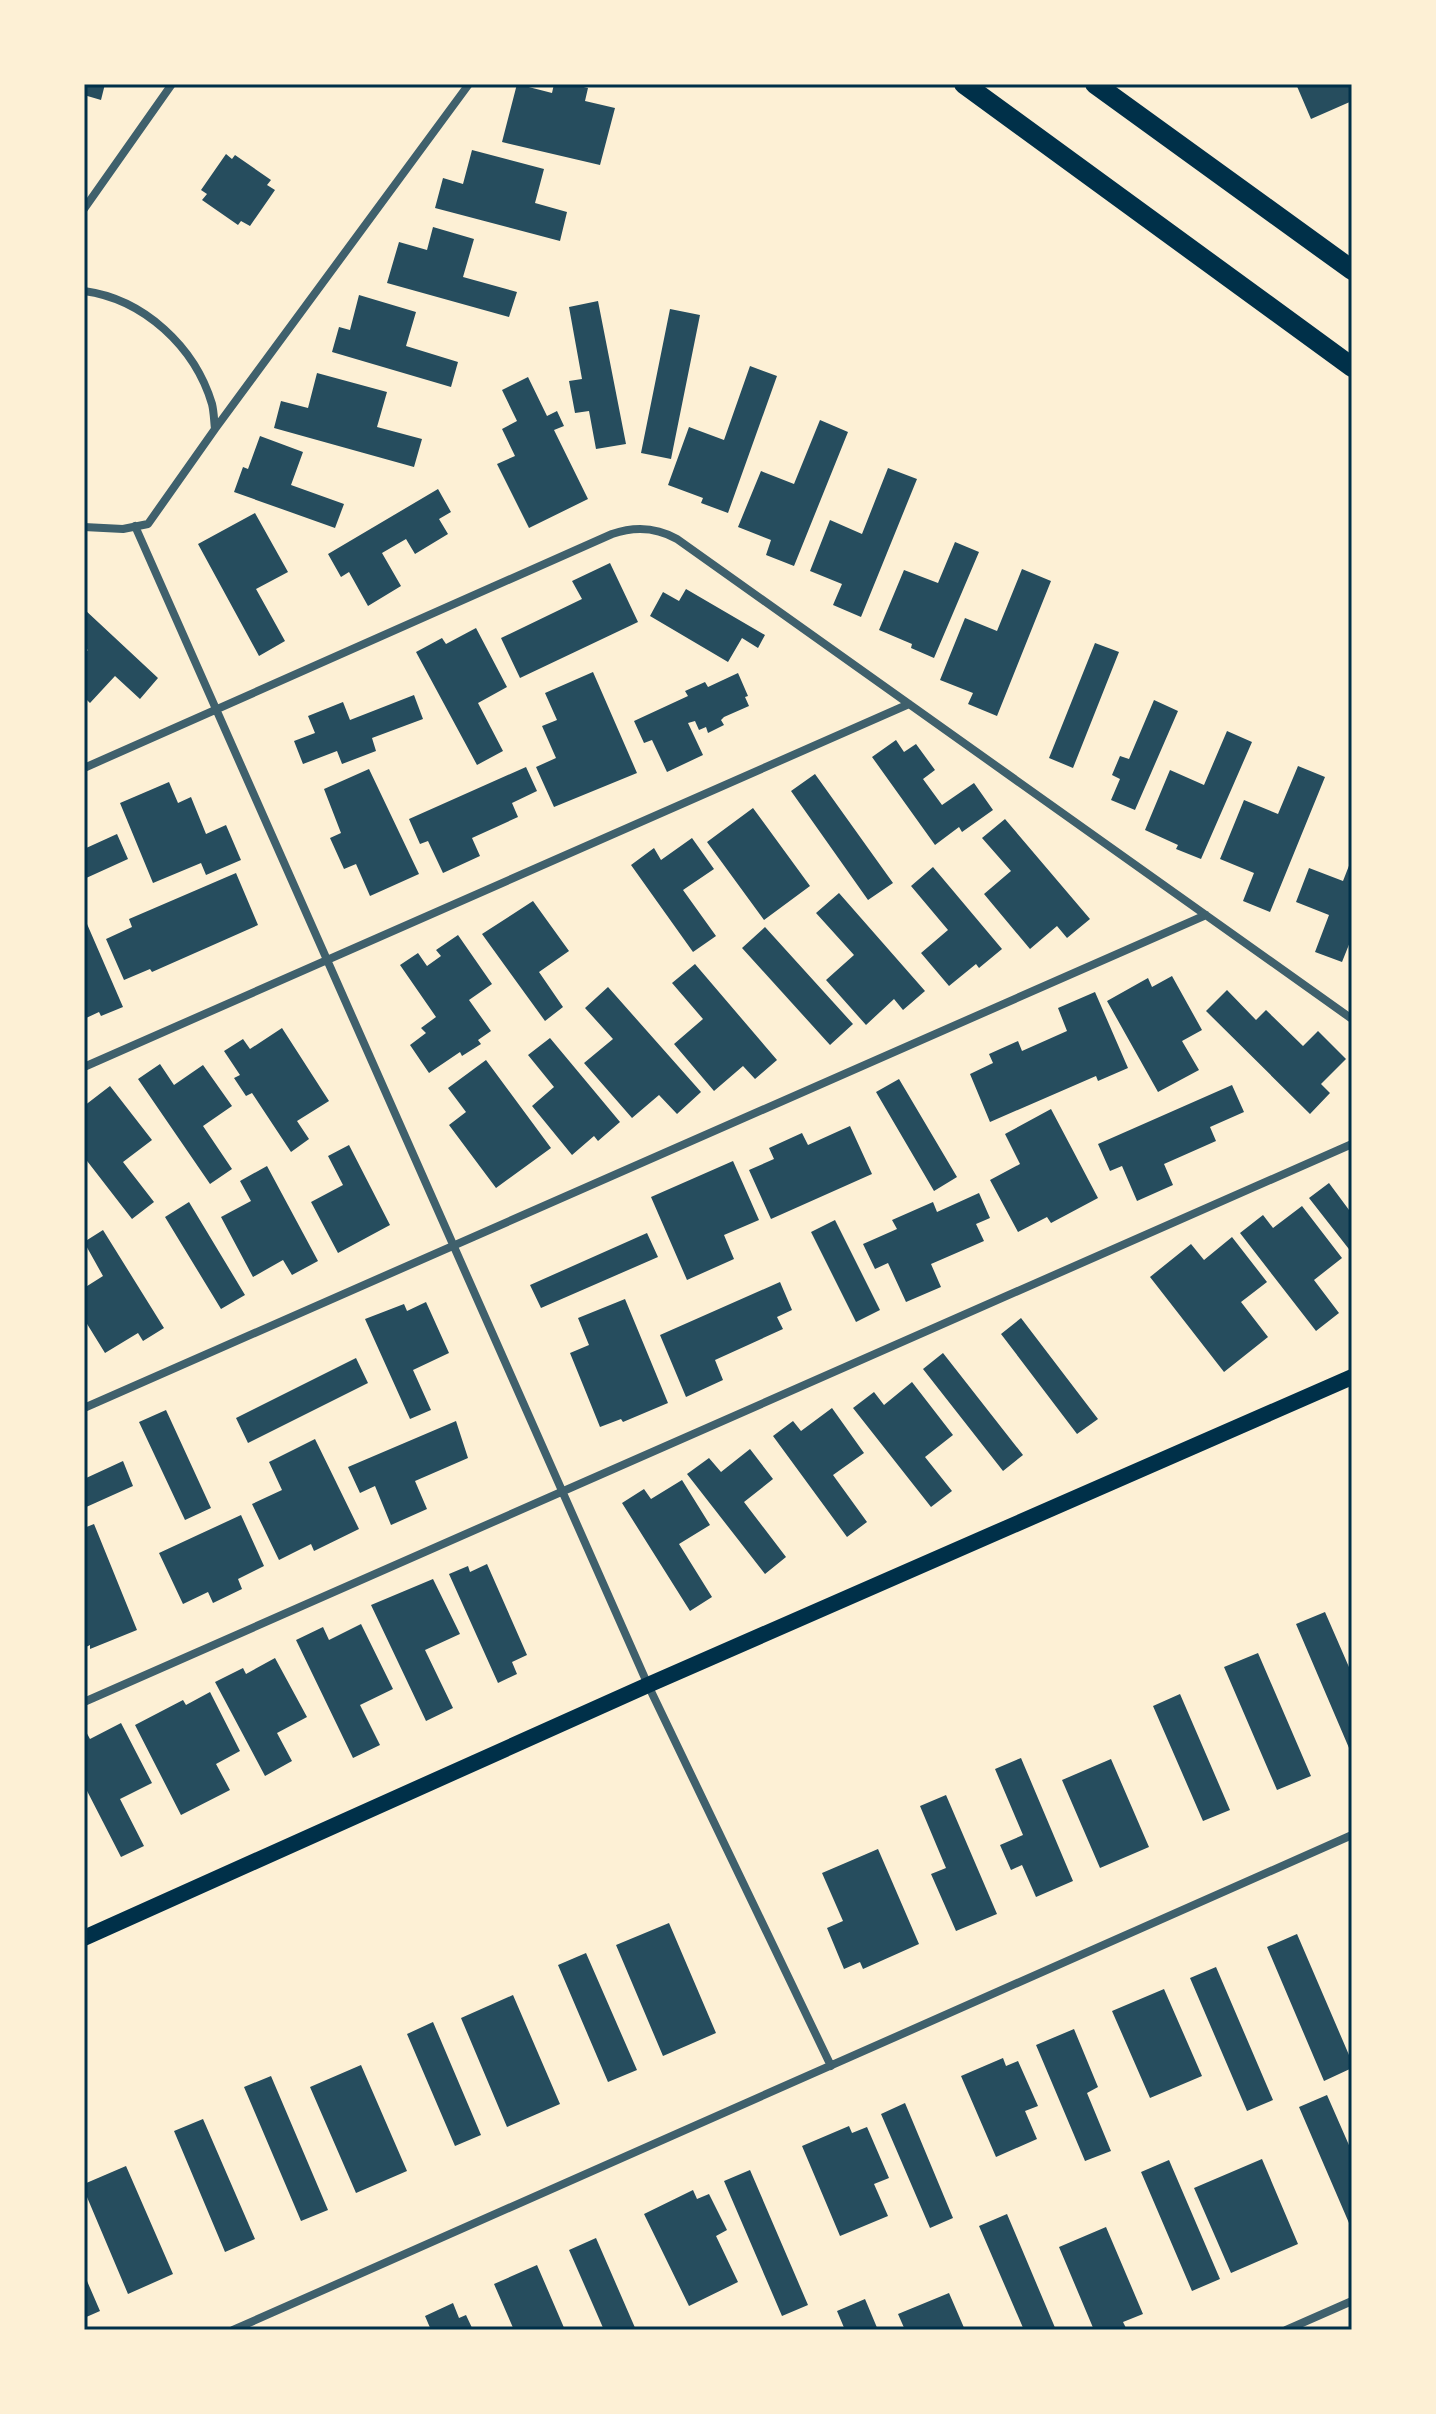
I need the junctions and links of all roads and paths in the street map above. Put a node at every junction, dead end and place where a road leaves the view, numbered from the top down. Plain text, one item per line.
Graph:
1 (172, 84) edge
2 (469, 84) edge
3 (964, 84) edge
4 (1095, 84) edge
5 (84, 209) edge
6 (1352, 270) edge
7 (84, 291) edge
8 (1352, 367) edge
9 (215, 429) junction
10 (135, 526) junction
11 (84, 527) edge
12 (909, 704) junction
13 (217, 709) junction
14 (84, 768) edge
15 (1206, 915) junction
16 (327, 960) junction
17 (1352, 1019) edge
18 (84, 1067) edge
19 (1352, 1144) edge
20 (454, 1245) junction
21 (1352, 1377) edge
22 (84, 1408) edge
23 (562, 1492) junction
24 (648, 1685) junction
25 (84, 1702) edge
26 (1352, 1835) edge
27 (84, 1938) edge
28 (831, 2066) junction
29 (1352, 2301) edge
30 (233, 2330) edge
31 (1286, 2330) edge

1 - 5 street
2 - 9 street
3 - 8 main road
4 - 6 main road
7 - 9 street
9 - 10 street
10 - 11 street
10 - 13 street
12 - 13 street
12 - 15 street
12 - 16 street
13 - 14 street
13 - 16 street
15 - 17 street
15 - 20 street
16 - 18 street
16 - 20 street
19 - 23 street
20 - 22 street
20 - 23 street
21 - 24 main road
23 - 24 street
23 - 25 street
24 - 27 main road
24 - 28 street
26 - 28 street
28 - 30 street
29 - 31 street

